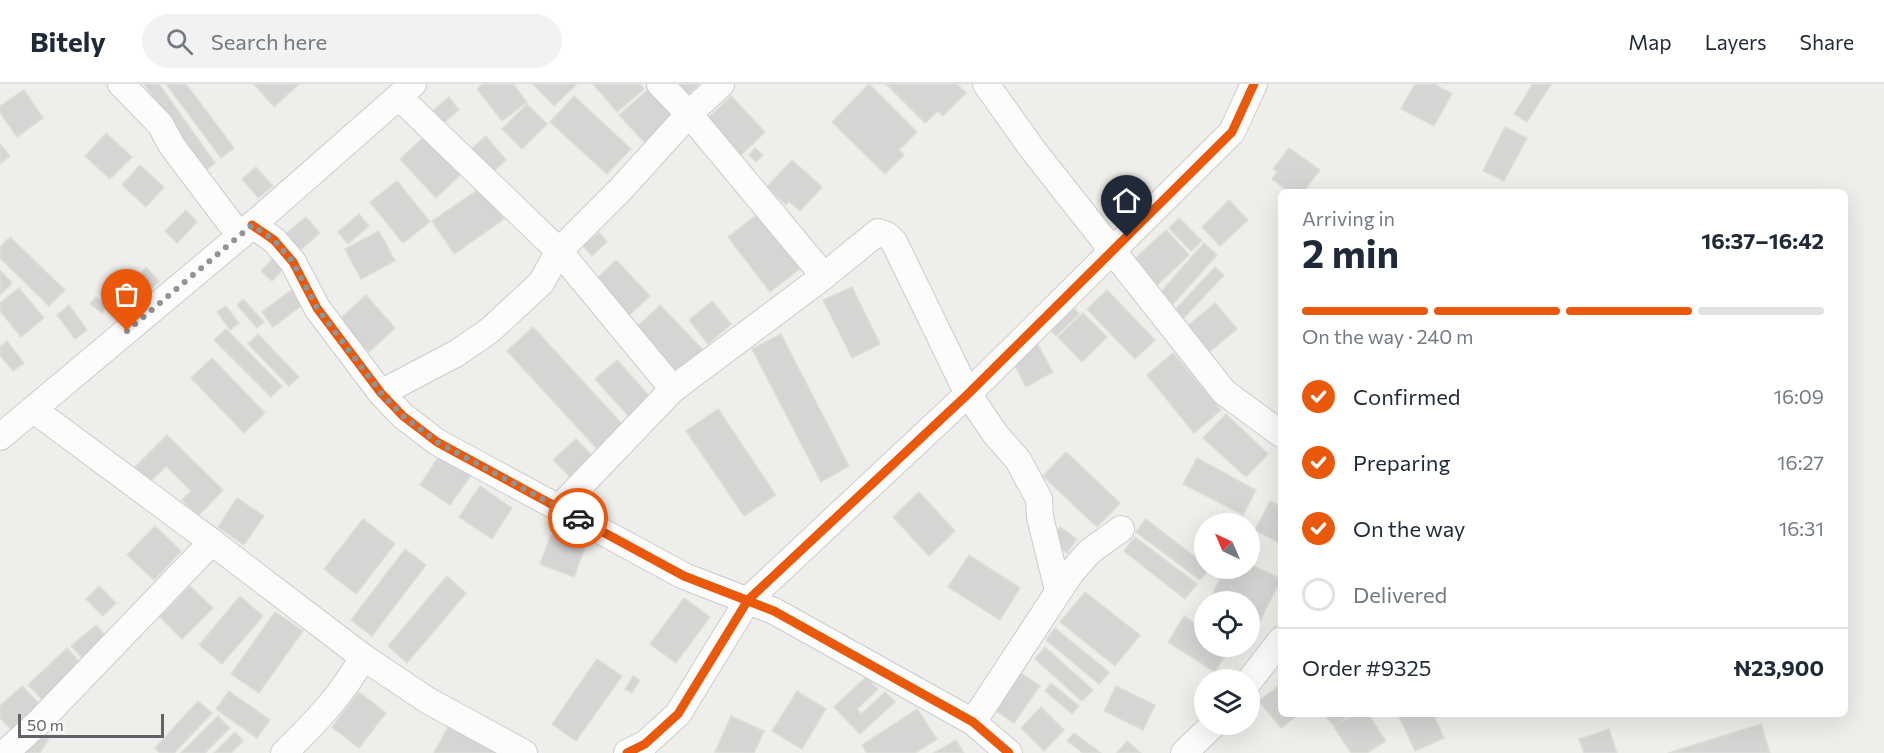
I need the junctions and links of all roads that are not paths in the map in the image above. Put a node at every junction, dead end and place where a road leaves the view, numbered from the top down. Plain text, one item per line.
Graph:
1 (121, 84) edge
2 (660, 84) edge
3 (721, 84) edge
4 (986, 84) edge
5 (1254, 84) edge
6 (406, 91) edge
7 (689, 114) junction
8 (246, 231) junction
9 (559, 251) junction
10 (1112, 252) junction
11 (824, 276) junction
12 (673, 389) junction
13 (381, 393) junction
14 (968, 394) junction
15 (34, 410) junction
16 (1278, 432) edge
17 (0, 437) edge
18 (559, 508) junction
19 (1121, 529) dead end
20 (212, 542) junction
21 (1058, 590) junction
22 (748, 600) junction
23 (1278, 644) edge
24 (363, 657) junction
25 (1259, 669) edge
26 (973, 722) junction
27 (1203, 735) edge
28 (5, 753) edge
29 (284, 753) edge
30 (524, 753) edge
31 (627, 753) edge
32 (1009, 753) edge
33 (1184, 753) edge

1 - 8 street
2 - 7 street
3 - 7 street
4 - 10 street
5 - 10 street
6 - 8 street
6 - 9 street
7 - 9 street
7 - 11 street
8 - 13 street
8 - 15 street
9 - 12 street
9 - 13 street
10 - 14 street
10 - 16 street
11 - 12 street
11 - 14 street
12 - 18 street
13 - 18 street
14 - 21 street
14 - 22 street
15 - 17 street
15 - 20 street
18 - 22 street
19 - 21 street
20 - 24 street
20 - 28 street
21 - 26 street
22 - 26 street
22 - 31 street
23 - 25 street
24 - 29 street
24 - 30 street
26 - 32 street
27 - 33 street

